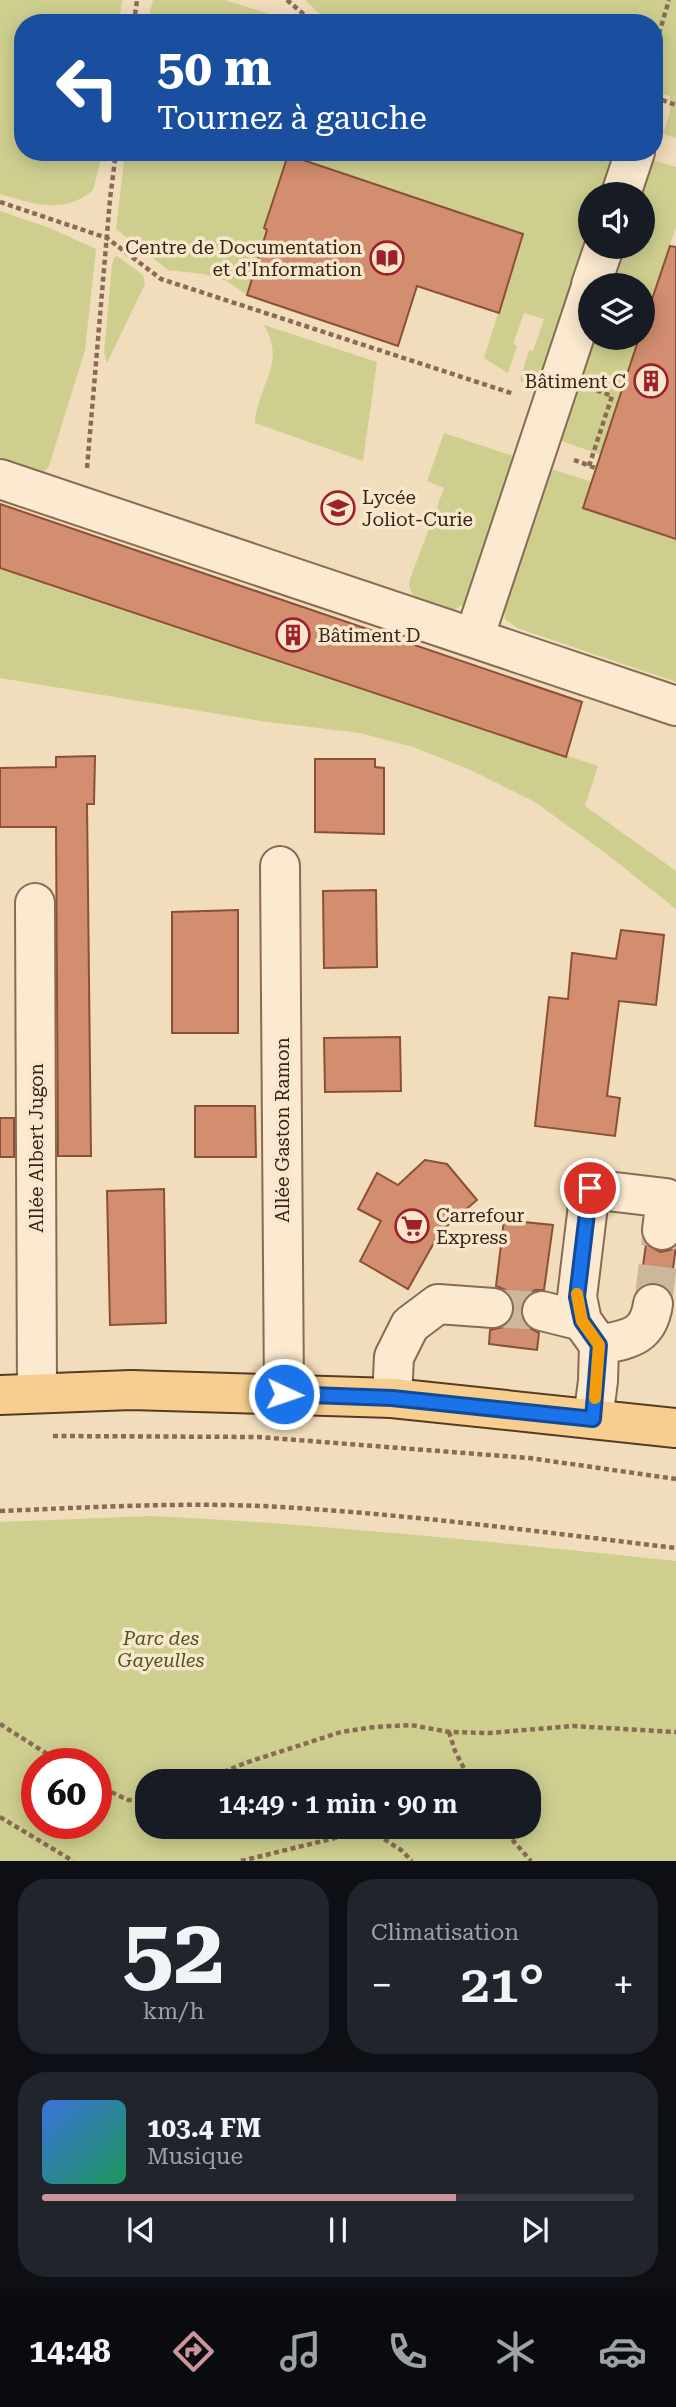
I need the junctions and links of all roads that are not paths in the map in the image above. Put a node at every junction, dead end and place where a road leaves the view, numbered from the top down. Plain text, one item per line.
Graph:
1 (632, 161) edge
2 (625, 182) edge
3 (578, 327) edge
4 (0, 479) edge
5 (474, 638) junction
6 (676, 706) edge
7 (280, 866) dead end
8 (35, 904) dead end
9 (662, 1230) tunnel mouth
10 (653, 1304) tunnel mouth
11 (493, 1308) tunnel mouth
12 (542, 1311) tunnel mouth
13 (591, 1333) junction
14 (18, 1394) edge
15 (284, 1394) junction
16 (392, 1398) junction
17 (593, 1419) junction
18 (675, 1421) edge

1 - 2 street
3 - 5 street
4 - 5 street
5 - 6 street
7 - 15 street, Allée Gaston Ramon
8 - 14 street, Allée Albert Jugon
9 - 13 street
10 - 13 street
11 - 16 street
12 - 13 street
13 - 17 street
14 - 15 main road
15 - 16 main road
16 - 17 main road
17 - 18 main road

